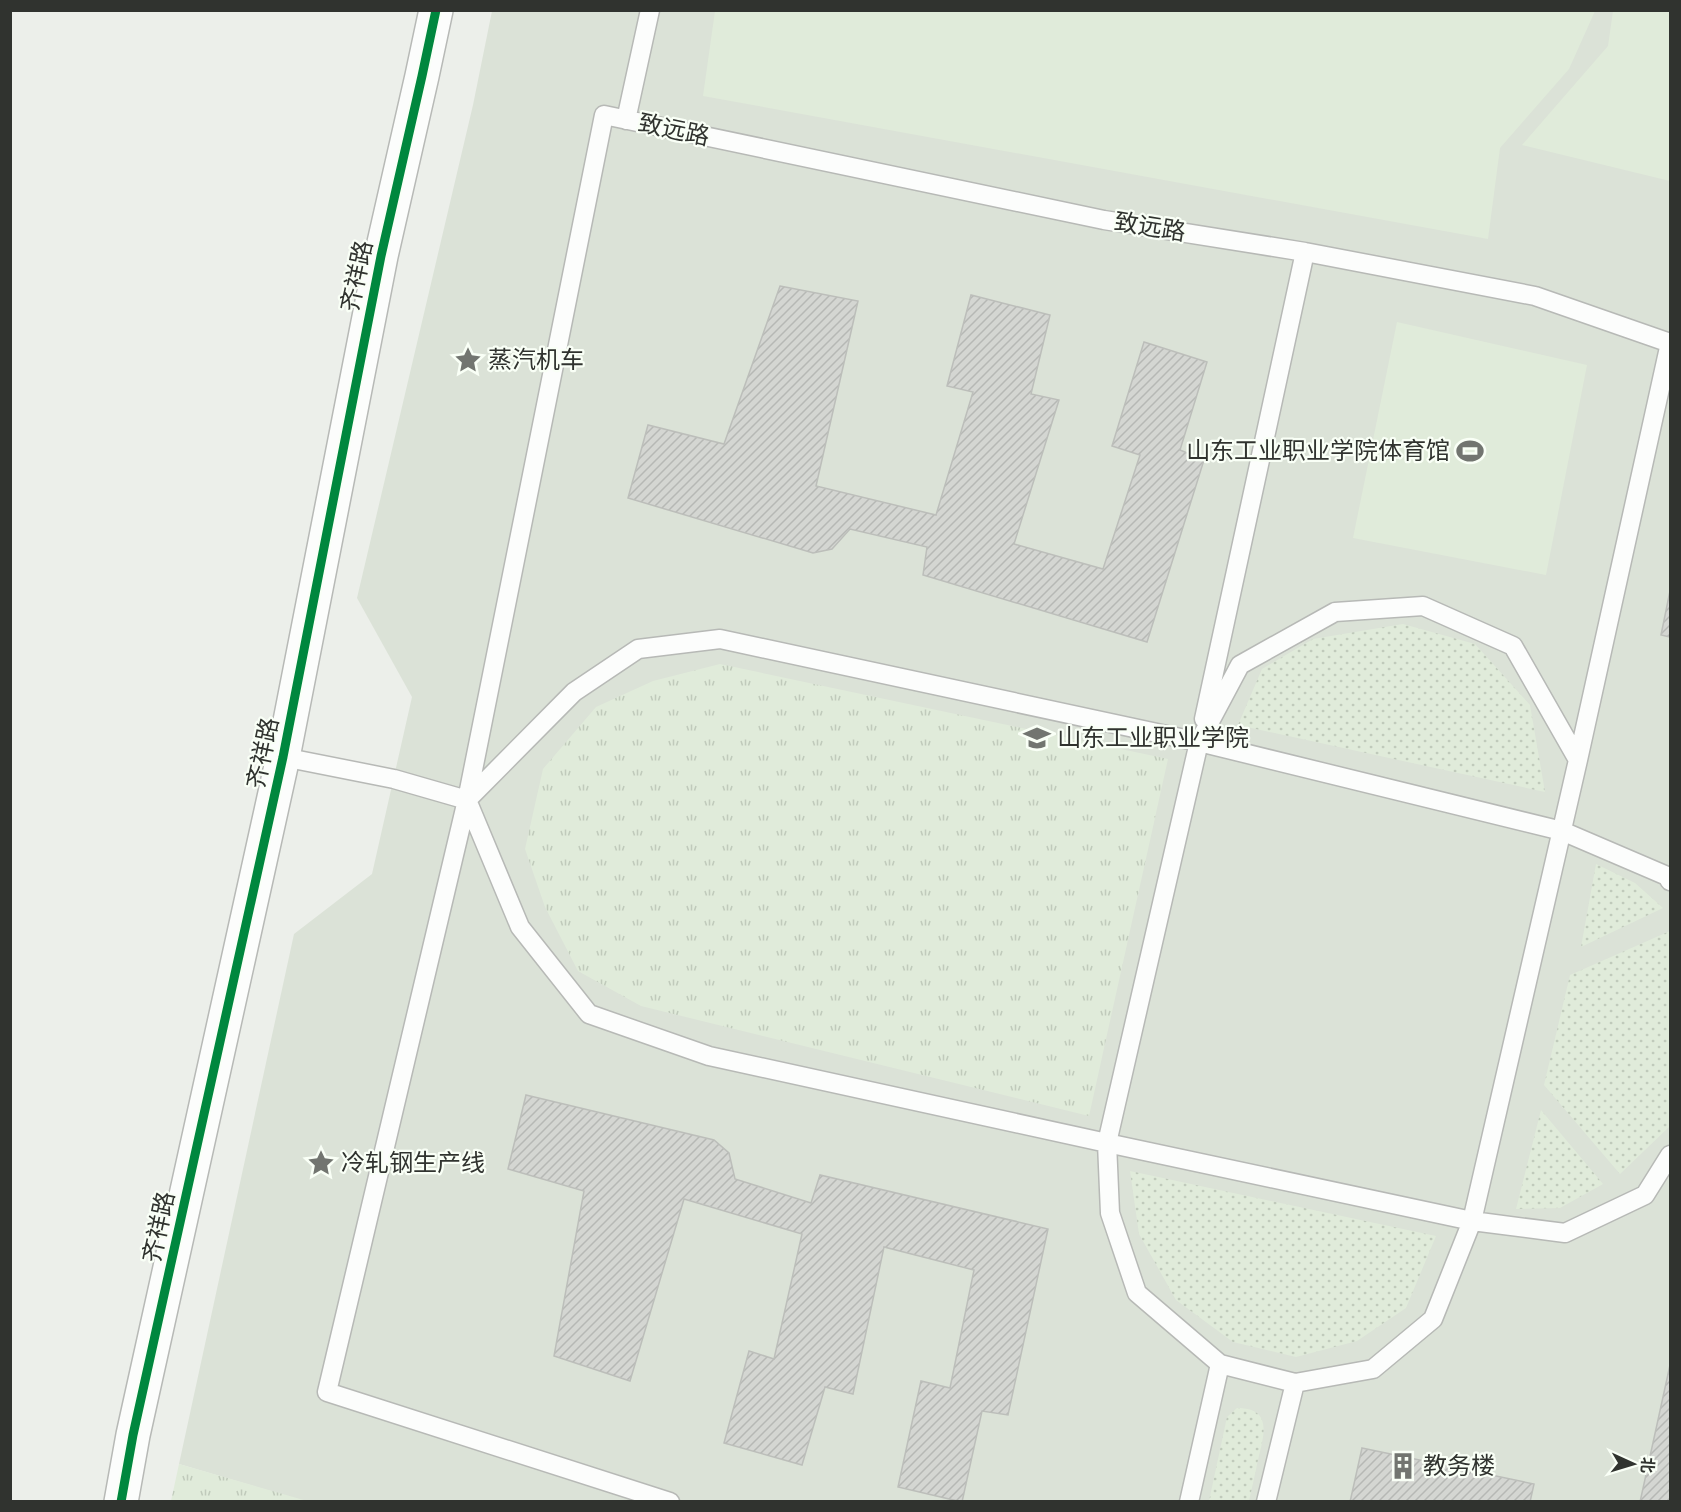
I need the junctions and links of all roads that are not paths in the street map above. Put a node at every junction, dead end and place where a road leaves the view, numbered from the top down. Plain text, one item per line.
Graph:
1 (436, 10) edge
2 (650, 10) edge
3 (626, 120) junction
4 (1305, 252) junction
5 (1671, 343) edge
6 (1199, 742) junction
7 (283, 758) junction
8 (1578, 760) junction
9 (467, 800) junction
10 (1562, 831) junction
11 (1671, 881) edge
12 (1107, 1143) junction
13 (1671, 1155) edge
14 (1472, 1221) junction
15 (1220, 1364) junction
16 (1295, 1383) junction
17 (121, 1502) edge
18 (670, 1502) edge
19 (1189, 1502) edge
20 (1266, 1502) edge

1 - 7 street, 齐祥路
2 - 3 lane
3 - 4 lane, 致远路
3 - 9 lane, 致远路
4 - 5 lane, 致远路
4 - 6 lane
5 - 8 lane
6 - 8 lane
6 - 9 lane
6 - 10 lane
6 - 12 lane
7 - 9 lane
7 - 17 street, 齐祥路
8 - 10 lane
9 - 12 lane
9 - 18 lane
10 - 11 lane
10 - 14 lane
12 - 14 lane
12 - 15 lane
13 - 14 lane
14 - 16 lane
15 - 16 lane
15 - 19 lane
16 - 20 lane

